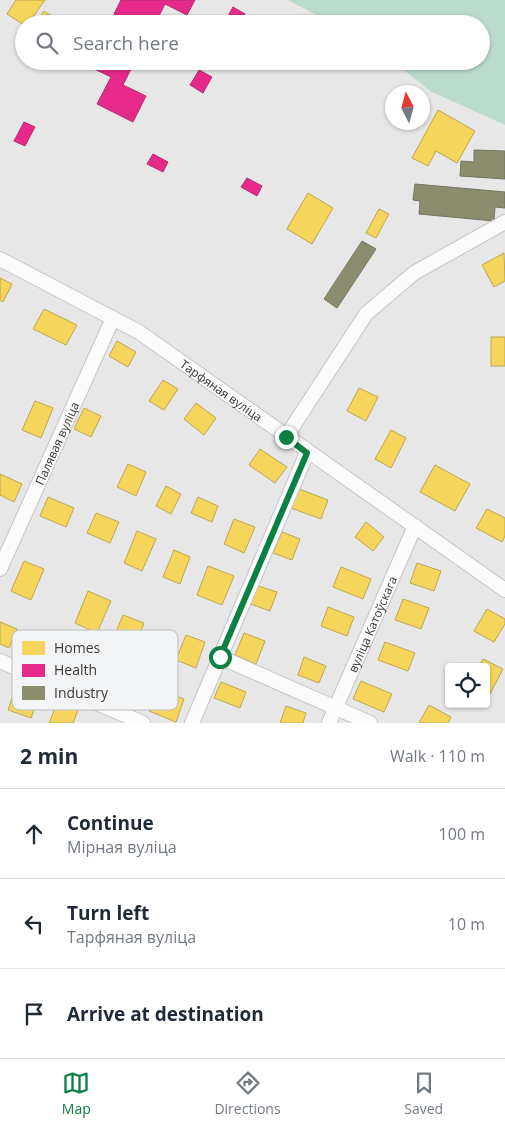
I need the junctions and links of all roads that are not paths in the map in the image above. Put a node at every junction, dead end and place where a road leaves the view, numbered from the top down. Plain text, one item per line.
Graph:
1 (505, 222) edge
2 (0, 259) edge
3 (113, 318) junction
4 (286, 437) junction
5 (307, 453) junction
6 (415, 526) junction
7 (0, 569) edge
8 (505, 590) edge
9 (220, 657) junction
10 (0, 662) edge
11 (12, 667) edge
12 (336, 708) junction
13 (113, 710) edge
14 (144, 723) edge
15 (192, 723) edge
16 (329, 723) edge
17 (370, 723) edge

1 - 4 street
2 - 3 street, Тарфяная вуліца
3 - 4 street, Тарфяная вуліца
3 - 7 street, Палявая вуліца
4 - 5 street, Тарфяная вуліца
5 - 6 street, Тарфяная вуліца
5 - 9 street
6 - 8 street, Тарфяная вуліца
6 - 12 street, вуліца Катоўскага
9 - 12 street
9 - 15 street
10 - 11 street
12 - 16 street, вуліца Катоўскага
12 - 17 street
13 - 14 street

